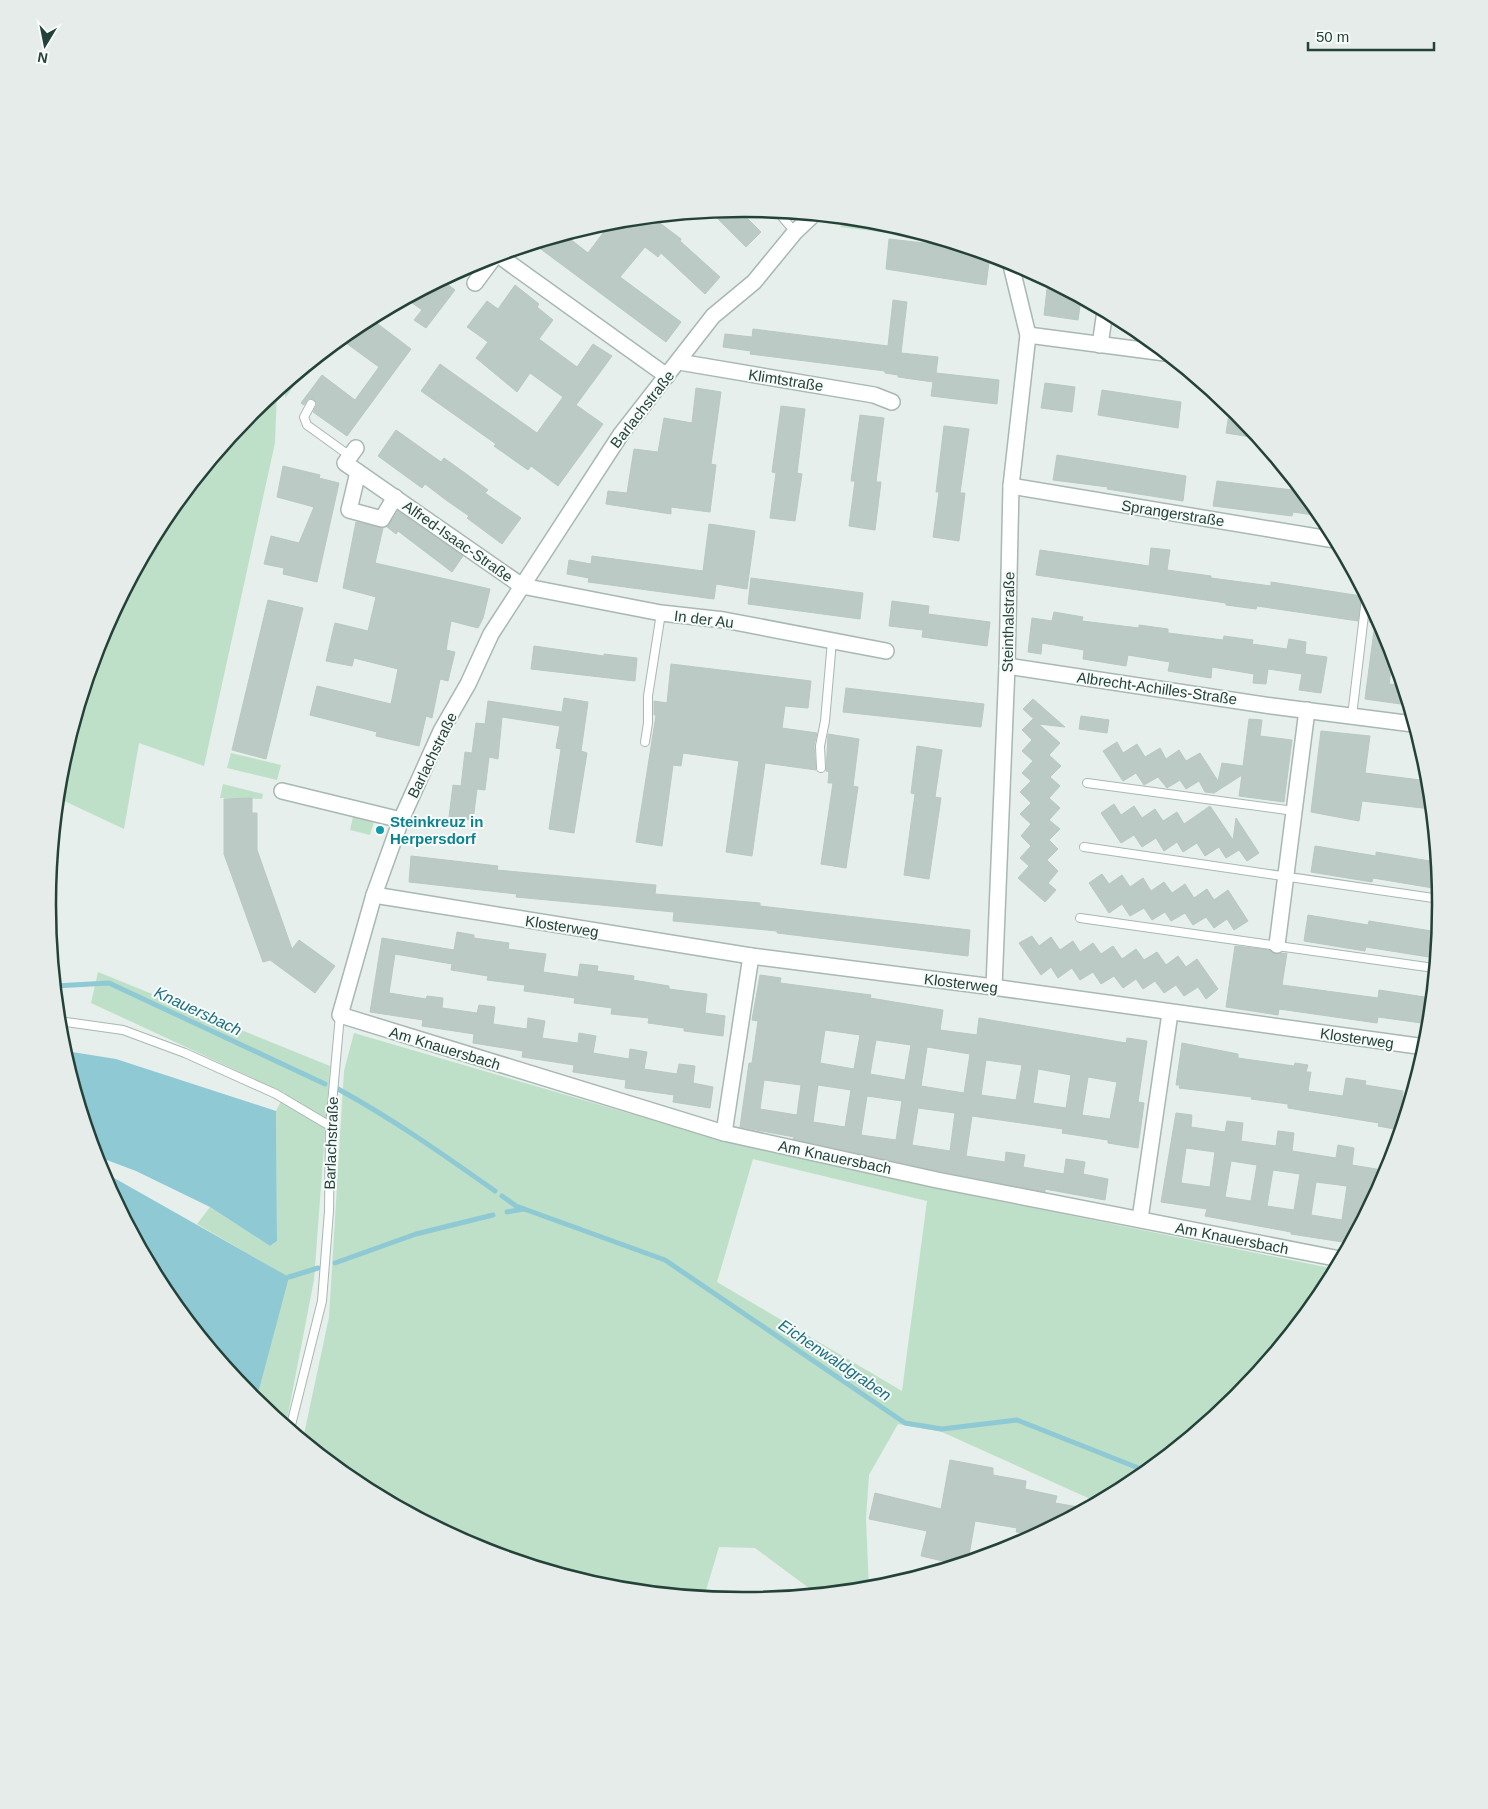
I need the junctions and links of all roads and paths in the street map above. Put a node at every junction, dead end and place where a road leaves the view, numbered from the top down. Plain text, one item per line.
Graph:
1 (783, 218) edge
2 (807, 220) edge
3 (794, 232) junction
4 (504, 260) edge
5 (488, 266) edge
6 (1013, 272) edge
7 (475, 283) dead end
8 (1104, 319) edge
9 (1028, 335) junction
10 (1100, 345) junction
11 (1154, 352) edge
12 (678, 362) junction
13 (667, 376) junction
14 (892, 402) dead end
15 (311, 404) dead end
16 (353, 452) joint
17 (358, 472) junction
18 (1011, 486) junction
19 (395, 496) junction
20 (1326, 539) edge
21 (522, 586) junction
22 (1365, 609) edge
23 (661, 613) junction
24 (832, 641) junction
25 (886, 651) dead end
26 (1007, 666) junction
27 (1307, 710) junction
28 (1352, 716) junction
29 (1407, 723) edge
30 (645, 742) dead end
31 (821, 768) dead end
32 (1087, 783) dead end
33 (282, 791) dead end
34 (1294, 811) junction
35 (401, 820) junction
36 (1084, 847) dead end
37 (1287, 876) junction
38 (374, 895) junction
39 (1432, 898) edge
40 (1080, 918) dead end
41 (1277, 945) junction
42 (751, 956) junction
43 (1428, 967) edge
44 (994, 987) junction
45 (1170, 1013) junction
46 (340, 1015) junction
47 (66, 1022) edge
48 (1417, 1047) edge
49 (330, 1126) junction
50 (724, 1133) junction
51 (1140, 1219) junction
52 (1334, 1258) edge
53 (292, 1423) edge

1 - 3 lane
2 - 3 street, Barlachstraße
3 - 12 street, Barlachstraße
4 - 13 street
5 - 7 street
6 - 9 street, Steinthalstraße
8 - 10 street
9 - 10 street
9 - 18 street, Steinthalstraße
10 - 11 street
12 - 13 street, Barlachstraße
12 - 14 street, Klimtstraße
13 - 21 street, Barlachstraße
15 - 16 lane
16 - 17 street
17 - 19 street, Alfred-Isaac-Straße
17 - 19 street, Alfred-Isaac-Straße
18 - 20 street, Sprangerstraße
18 - 26 street, Steinthalstraße
19 - 21 street, Alfred-Isaac-Straße
21 - 23 street, In der Au
21 - 35 street, Barlachstraße
22 - 28 lane
23 - 24 street, In der Au
23 - 30 lane
24 - 25 street, In der Au
24 - 31 lane
26 - 27 street, Albrecht-Achilles-Straße
26 - 44 street, Steinthalstraße
27 - 28 street, Albrecht-Achilles-Straße
27 - 34 street
28 - 29 street, Albrecht-Achilles-Straße
32 - 34 lane
33 - 35 street
34 - 37 street
35 - 38 street, Barlachstraße
36 - 37 lane
37 - 39 lane
37 - 41 street
38 - 42 street, Klosterweg
38 - 46 street, Barlachstraße
40 - 41 lane
41 - 43 lane
42 - 44 street, Klosterweg
42 - 50 street
44 - 45 street, Klosterweg
45 - 48 street, Klosterweg
45 - 51 street
46 - 49 lane, Barlachstraße
46 - 50 street, Am Knauersbach
47 - 49 lane
49 - 53 lane, Barlachstraße
50 - 51 street, Am Knauersbach
51 - 52 street, Am Knauersbach

